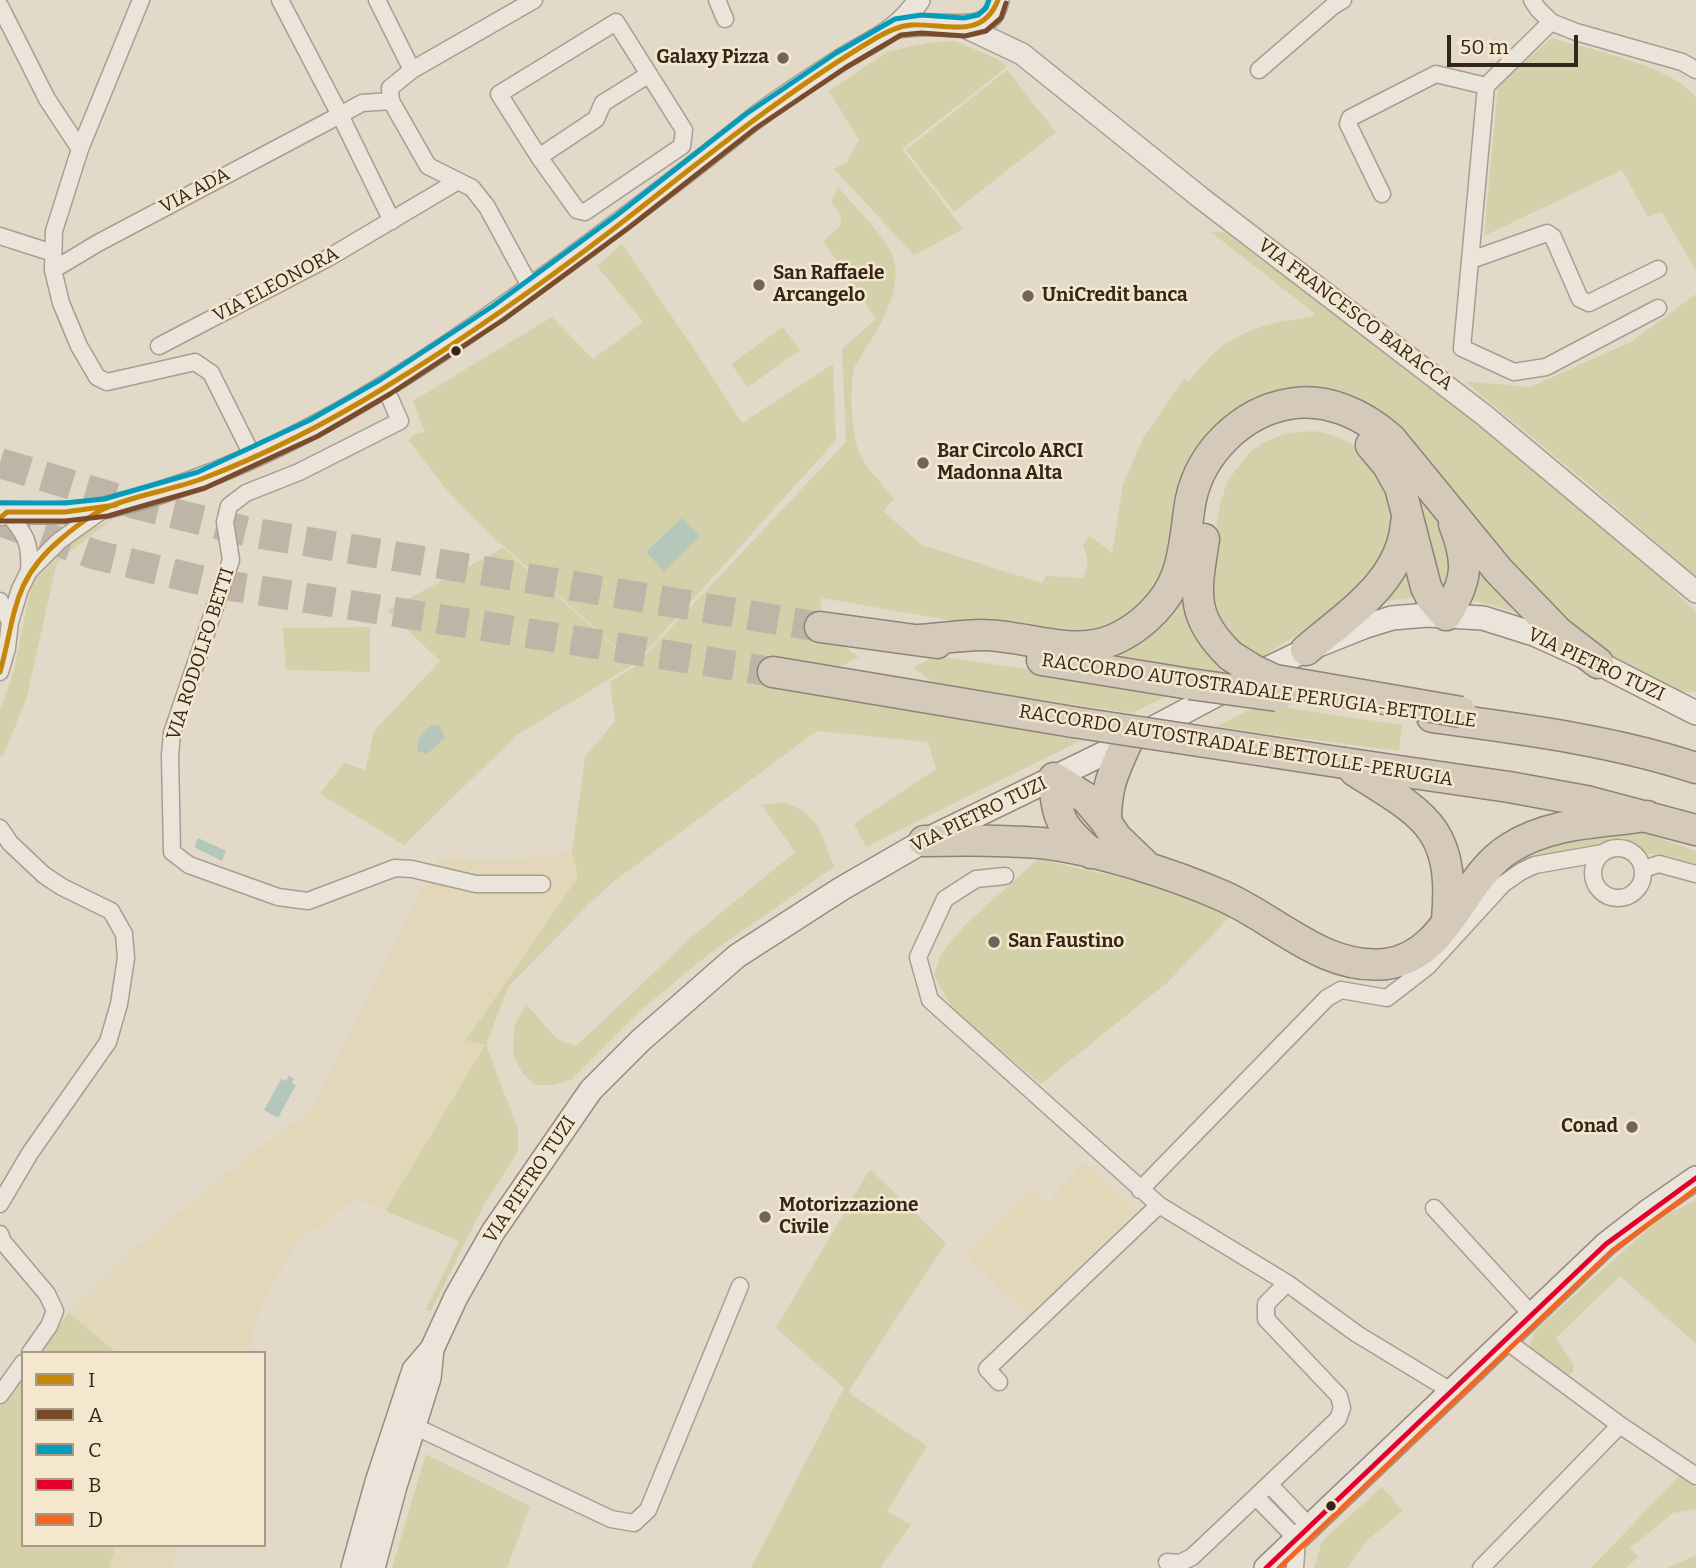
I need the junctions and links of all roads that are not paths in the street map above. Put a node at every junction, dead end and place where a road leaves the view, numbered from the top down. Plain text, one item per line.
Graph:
1 (141, 0) edge
2 (280, 0) edge
3 (377, 0) edge
4 (534, 0) edge
5 (717, 0) edge
6 (920, 0) edge
7 (1343, 0) edge
8 (1532, 0) edge
9 (998, 2) edge
10 (0, 6) edge
11 (725, 19) dead end
12 (1551, 22) junction
13 (955, 26) junction
14 (898, 27) junction
15 (1023, 54) junction
16 (412, 70) junction
17 (1259, 70) dead end
18 (1696, 70) edge
19 (649, 75) junction
20 (1486, 86) junction
21 (391, 102) junction
22 (340, 115) junction
23 (80, 149) junction
24 (539, 158) junction
25 (458, 181) junction
26 (627, 183) junction
27 (1382, 194) dead end
28 (640, 207) junction
29 (391, 221) junction
30 (0, 236) edge
31 (53, 253) junction
32 (1471, 260) junction
33 (1658, 269) dead end
34 (52, 270) junction
35 (531, 288) junction
36 (1658, 308) dead end
37 (159, 346) dead end
38 (385, 387) junction
39 (253, 457) junction
40 (106, 508) junction
41 (1449, 510) junction
42 (2, 514) edge
43 (1407, 516) junction
44 (29, 571) junction
45 (1692, 590) edge
46 (0, 601) edge
47 (1446, 615) junction
48 (10, 622) junction
49 (820, 627) tunnel mouth
50 (918, 640) junction
51 (1306, 650) junction
52 (1598, 663) junction
53 (773, 672) tunnel mouth
54 (0, 673) edge
55 (1668, 699) junction
56 (1696, 702) edge
57 (1696, 713) edge
58 (1536, 731) junction
59 (1127, 742) junction
60 (1344, 764) junction
61 (1696, 768) edge
62 (1054, 778) junction
63 (1647, 816) junction
64 (1106, 822) junction
65 (0, 828) edge
66 (1696, 830) edge
67 (924, 841) junction
68 (1091, 853) junction
69 (1603, 853) junction
70 (1552, 863) junction
71 (1149, 869) junction
72 (1644, 869) junction
73 (1696, 874) edge
74 (1005, 876) dead end
75 (542, 884) dead end
76 (1595, 884) junction
77 (1446, 924) junction
78 (1696, 1178) edge
79 (1140, 1190) junction
80 (0, 1204) edge
81 (1159, 1205) junction
82 (1433, 1208) dead end
83 (0, 1234) edge
84 (1287, 1283) junction
85 (740, 1286) dead end
86 (1532, 1315) junction
87 (1505, 1340) junction
88 (432, 1349) junction
89 (31, 1351) edge
90 (21, 1366) edge
91 (999, 1382) dead end
92 (1451, 1391) junction
93 (0, 1395) edge
94 (1620, 1425) junction
95 (414, 1426) junction
96 (1696, 1476) edge
97 (1269, 1484) junction
98 (1256, 1497) junction
99 (1303, 1533) junction
100 (1167, 1562) dead end
101 (353, 1568) edge
102 (373, 1568) edge
103 (1266, 1568) edge
104 (1295, 1568) edge
105 (1481, 1568) edge

1 - 23 street
2 - 22 street
3 - 16 street
4 - 16 street
5 - 11 street
6 - 13 street
6 - 14 street
7 - 17 street
8 - 12 street
9 - 13 street
9 - 15 street, VIA FRANCESCO BARACCA
10 - 23 street
12 - 18 street
12 - 20 street
13 - 14 street
13 - 15 street, VIA FRANCESCO BARACCA
14 - 28 street
15 - 45 street, VIA FRANCESCO BARACCA
16 - 21 street
19 - 24 street
19 - 24 street
19 - 26 street
20 - 27 street
20 - 32 street
21 - 22 street, VIA ADA
21 - 25 street
22 - 29 street
22 - 34 street, VIA ADA
23 - 31 street
24 - 26 street
25 - 29 street, VIA ELEONORA
25 - 35 street
26 - 28 street
28 - 35 street
29 - 37 street, VIA ELEONORA
30 - 31 street
31 - 34 street
32 - 33 street
32 - 36 street
34 - 39 street
35 - 38 street
38 - 39 street
38 - 75 street, VIA RODOLFO BETTI
39 - 40 street
40 - 42 street
40 - 44 street
41 - 47 highway
41 - 50 highway
41 - 52 highway
42 - 44 street
43 - 47 highway
43 - 51 highway
43 - 58 highway, bridge
44 - 48 street
46 - 48 street
47 - 51 main road, VIA PIETRO TUZI
47 - 52 main road, VIA PIETRO TUZI
48 - 54 street
49 - 50 highway, RACCORDO AUTOSTRADALE PERUGIA-BETTOLLE
50 - 58 highway, RACCORDO AUTOSTRADALE PERUGIA-BETTOLLE, bridge
51 - 59 main road, VIA PIETRO TUZI
52 - 55 main road, VIA PIETRO TUZI
53 - 60 highway, RACCORDO AUTOSTRADALE BETTOLLE-PERUGIA, bridge
55 - 56 street
55 - 57 main road, VIA PIETRO TUZI
58 - 61 highway, RACCORDO AUTOSTRADALE PERUGIA-BETTOLLE
59 - 62 main road, VIA PIETRO TUZI
59 - 64 highway
60 - 63 highway, RACCORDO AUTOSTRADALE BETTOLLE-PERUGIA
60 - 77 highway
62 - 64 highway
62 - 67 main road, VIA PIETRO TUZI
62 - 68 highway
63 - 66 highway, RACCORDO AUTOSTRADALE BETTOLLE-PERUGIA
63 - 77 highway
64 - 71 highway
65 - 80 street
67 - 68 highway
67 - 88 main road, VIA PIETRO TUZI
68 - 71 highway
69 - 70 street
69 - 72 street
69 - 76 street
70 - 76 street
70 - 79 street
71 - 77 highway
72 - 73 street
72 - 76 street
74 - 79 street
78 - 86 main road
79 - 81 street
81 - 84 street
81 - 91 street
82 - 86 street
83 - 89 street
84 - 92 street
84 - 97 street
85 - 95 street
86 - 87 main road
87 - 92 main road
87 - 94 street
88 - 95 main road, VIA PIETRO TUZI
88 - 101 main road, VIA PIETRO TUZI
90 - 93 street
92 - 99 main road
94 - 96 street
94 - 105 street
95 - 102 main road, VIA PIETRO TUZI
97 - 98 street
97 - 99 street
98 - 99 street
98 - 100 street
99 - 103 main road
99 - 104 street

